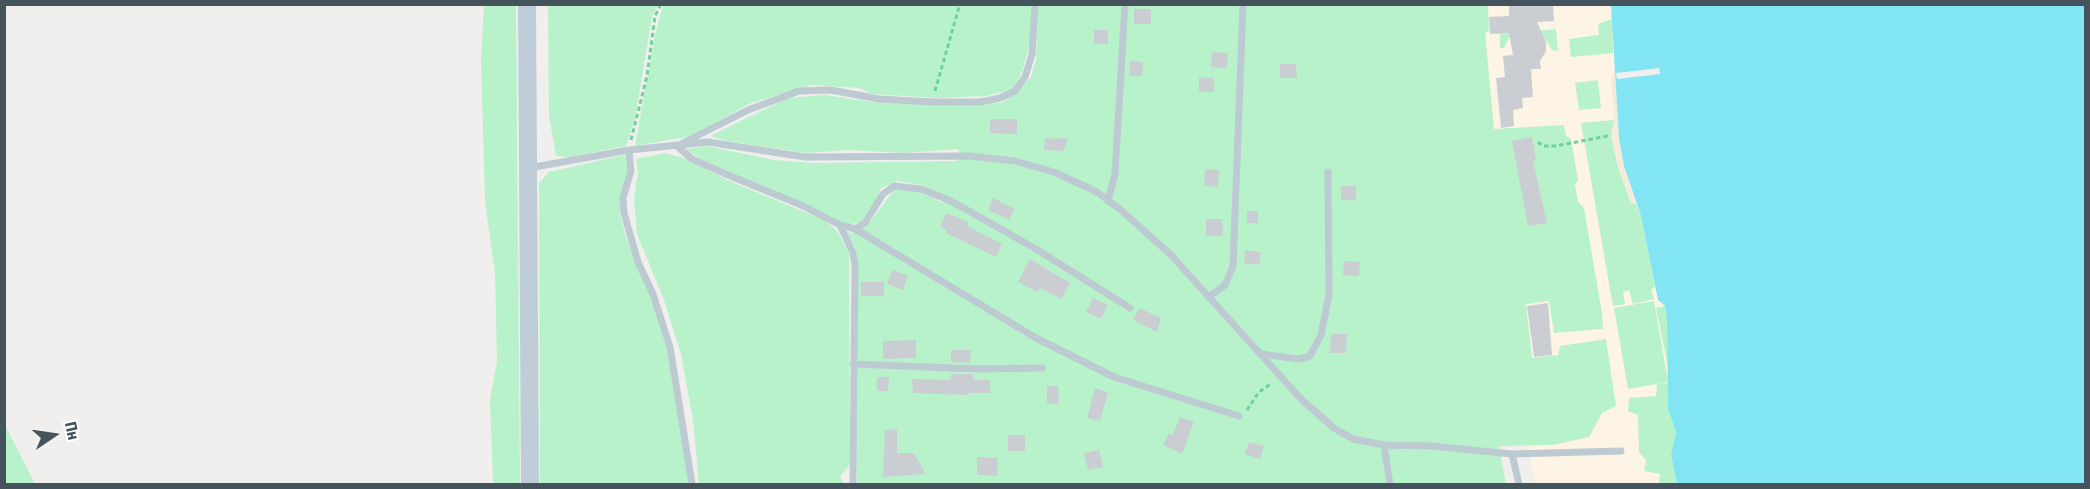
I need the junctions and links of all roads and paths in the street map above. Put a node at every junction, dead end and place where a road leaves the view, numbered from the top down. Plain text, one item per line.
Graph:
1 (527, 4) edge
2 (661, 4) edge
3 (960, 4) edge
4 (1035, 4) edge
5 (1125, 4) edge
6 (1243, 4) edge
7 (932, 102) junction
8 (1608, 136) dead end
9 (1538, 142) dead end
10 (677, 146) junction
11 (629, 150) junction
12 (527, 168) junction
13 (1328, 172) dead end
14 (1108, 201) junction
15 (840, 225) junction
16 (855, 229) junction
17 (1210, 296) junction
18 (1130, 308) dead end
19 (1260, 354) junction
20 (853, 364) junction
21 (1042, 368) dead end
22 (1282, 378) junction
23 (1239, 416) joint
24 (1384, 445) junction
25 (1621, 451) dead end
26 (1512, 454) junction
27 (530, 484) edge
28 (692, 484) edge
29 (853, 484) edge
30 (1390, 484) edge
31 (1519, 484) edge

1 - 12 main road
2 - 11 path
3 - 7 path
4 - 7 lane
5 - 14 lane
6 - 17 lane
7 - 10 lane
8 - 9 path
10 - 11 lane
10 - 14 lane
10 - 15 lane
11 - 12 lane
11 - 28 lane
12 - 27 main road
13 - 19 lane
14 - 17 lane
15 - 16 lane
15 - 20 lane
16 - 18 lane
16 - 23 lane
17 - 19 lane
19 - 22 lane
20 - 21 lane
20 - 29 lane
22 - 23 path
22 - 24 lane
24 - 26 lane
24 - 30 lane
25 - 26 lane
26 - 31 lane

